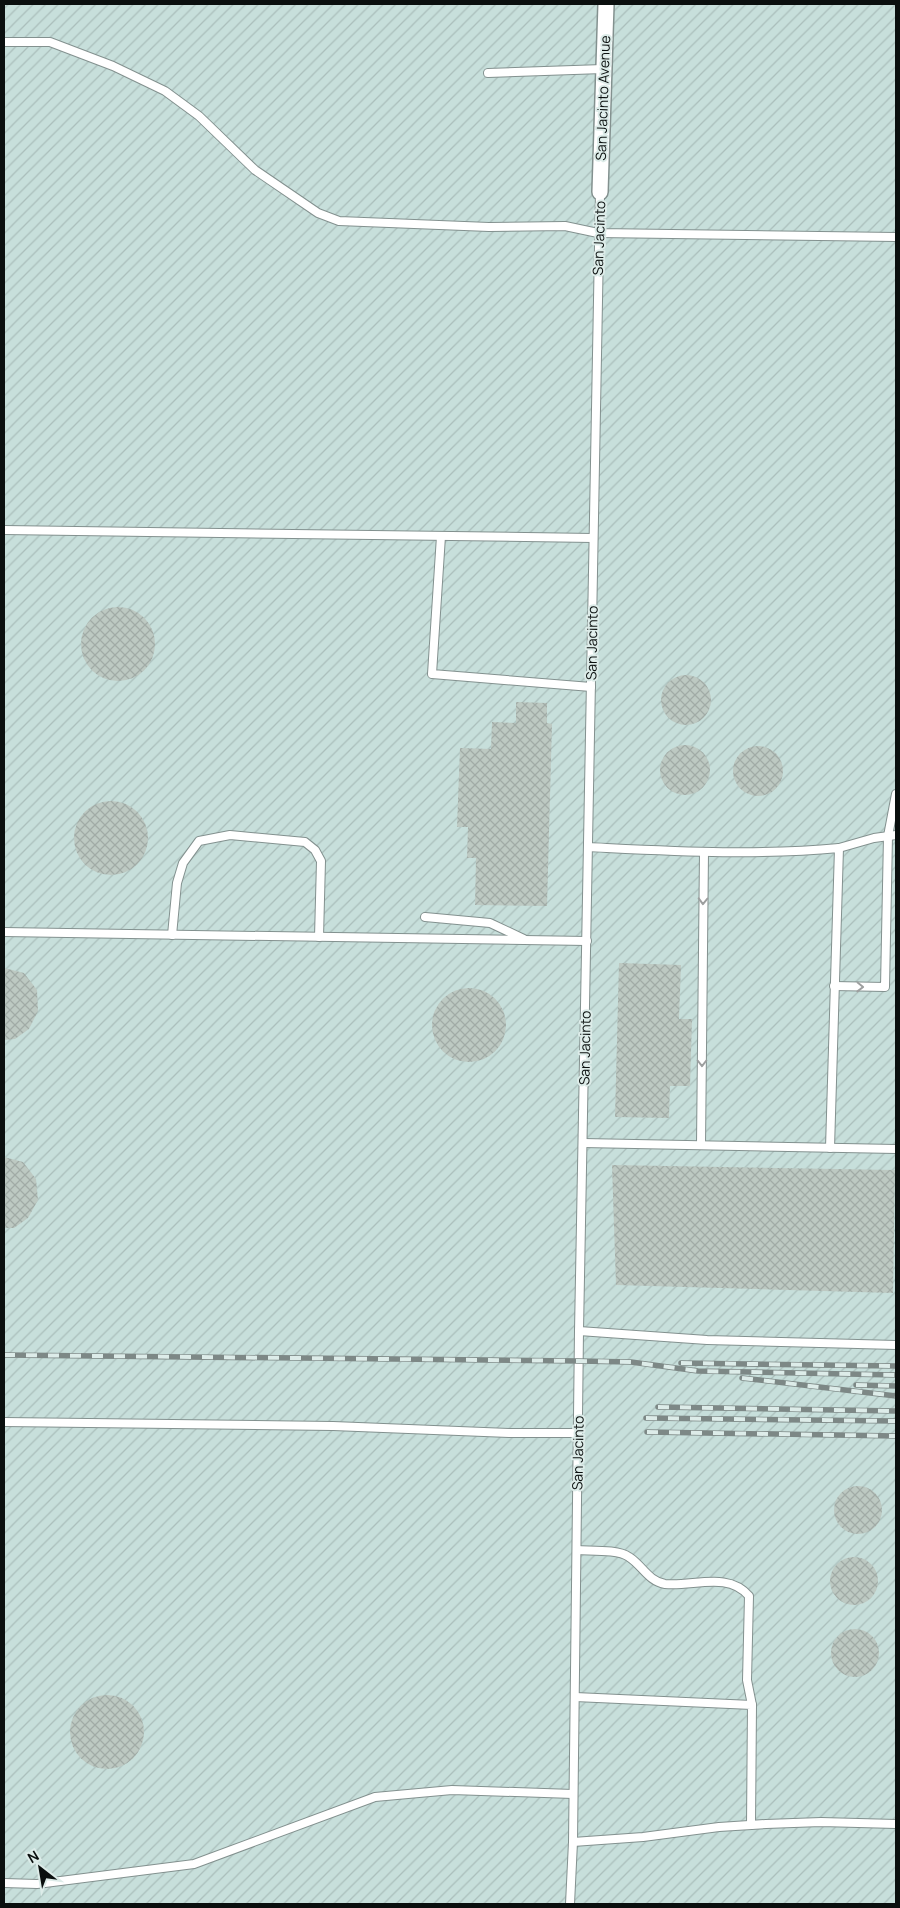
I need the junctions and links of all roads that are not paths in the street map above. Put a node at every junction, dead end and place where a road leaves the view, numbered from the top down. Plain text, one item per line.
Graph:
1 (606, 4) edge
2 (4, 42) edge
3 (603, 69) junction
4 (488, 73) dead end
5 (600, 192) joint
6 (598, 233) junction
7 (896, 238) edge
8 (4, 530) edge
9 (440, 536) junction
10 (593, 538) junction
11 (591, 687) junction
12 (896, 794) edge
13 (892, 835) edge
14 (588, 847) junction
15 (839, 848) junction
16 (704, 852) junction
17 (425, 917) dead end
18 (4, 932) edge
19 (172, 935) junction
20 (319, 937) junction
21 (528, 940) junction
22 (587, 942) junction
23 (834, 986) junction
24 (583, 1143) junction
25 (701, 1146) junction
26 (830, 1148) junction
27 (896, 1149) edge
28 (579, 1331) junction
29 (896, 1345) edge
30 (4, 1422) edge
31 (578, 1433) junction
32 (577, 1550) junction
33 (575, 1697) junction
34 (752, 1705) junction
35 (574, 1794) junction
36 (896, 1824) edge
37 (750, 1825) junction
38 (573, 1842) junction
39 (4, 1883) edge
40 (570, 1904) edge

1 - 3 street, San Jacinto Avenue
2 - 6 lane
3 - 4 lane
3 - 5 street, San Jacinto Avenue
5 - 6 lane, San Jacinto
6 - 7 lane
6 - 10 lane, San Jacinto
8 - 9 lane
9 - 10 lane
9 - 11 lane
10 - 11 lane, San Jacinto
11 - 14 lane, San Jacinto
12 - 13 lane
13 - 15 lane
23 -> 13 lane
14 - 16 lane
14 - 22 lane, San Jacinto
15 - 16 lane
15 - 23 lane
16 -> 25 lane
17 - 21 lane
18 - 19 lane
19 - 20 lane
19 - 20 lane
20 - 21 lane
21 - 22 lane
22 - 24 lane, San Jacinto
23 - 26 lane
24 - 25 lane
24 - 28 lane, San Jacinto
25 - 26 lane
26 - 27 lane
28 - 29 lane
28 - 31 lane, San Jacinto
30 - 31 lane
31 - 32 lane, San Jacinto
32 - 33 lane, San Jacinto
32 - 34 lane
33 - 34 lane
33 - 35 lane, San Jacinto
34 - 37 lane
35 - 38 lane, San Jacinto
35 - 39 lane
36 - 37 lane
37 - 38 lane
38 - 40 lane, San Jacinto

